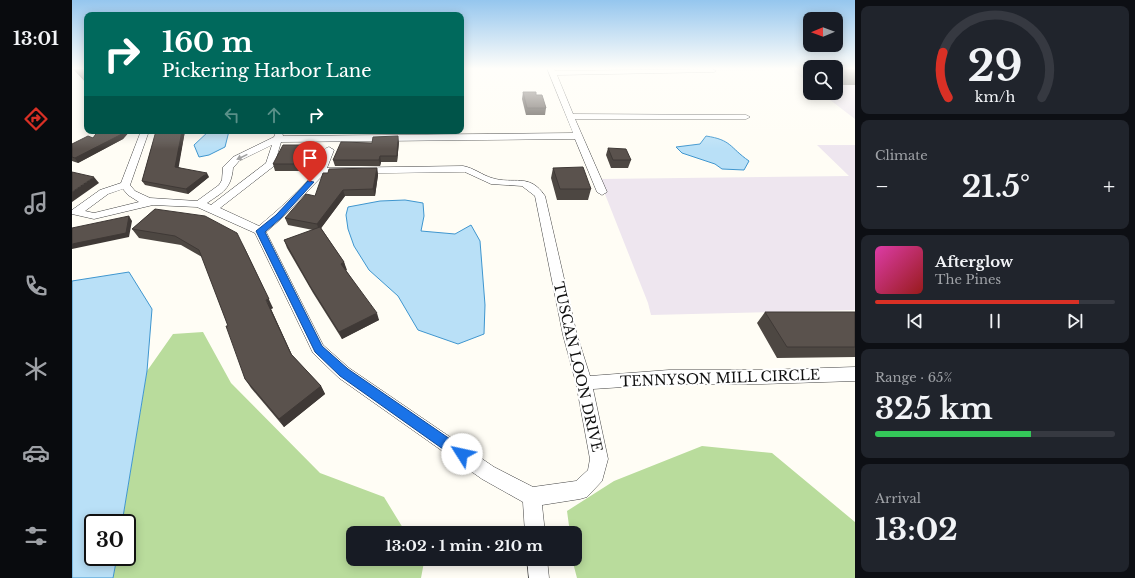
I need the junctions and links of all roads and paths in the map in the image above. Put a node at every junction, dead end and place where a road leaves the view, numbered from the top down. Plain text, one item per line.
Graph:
1 (562, 95) edge
2 (571, 116) junction
3 (746, 117) dead end
4 (144, 134) edge
5 (278, 135) edge
6 (579, 136) junction
7 (329, 150) dead end
8 (321, 171) junction
9 (227, 180) junction
10 (244, 184) junction
11 (125, 185) junction
12 (602, 192) dead end
13 (149, 202) junction
14 (205, 207) junction
15 (260, 231) junction
16 (855, 374) edge
17 (584, 383) junction
18 (532, 497) junction
19 (534, 526) edge
20 (538, 566) edge
21 (539, 578) edge

1 - 2 street
2 - 3 street
2 - 6 street
4 - 11 street
5 - 6 street
5 -> 9 street
5 - 10 street
6 - 12 street
7 - 8 street
8 - 15 street
8 - 17 street, TUSCAN LOON DRIVE
9 - 10 street
9 - 14 street
10 - 14 street
11 - 13 street
11 - 13 street
13 - 14 street
14 - 15 street
15 - 18 street
16 - 17 street, TENNYSON MILL CIRCLE
17 - 18 street, TUSCAN LOON DRIVE
18 - 19 street
20 - 21 street

